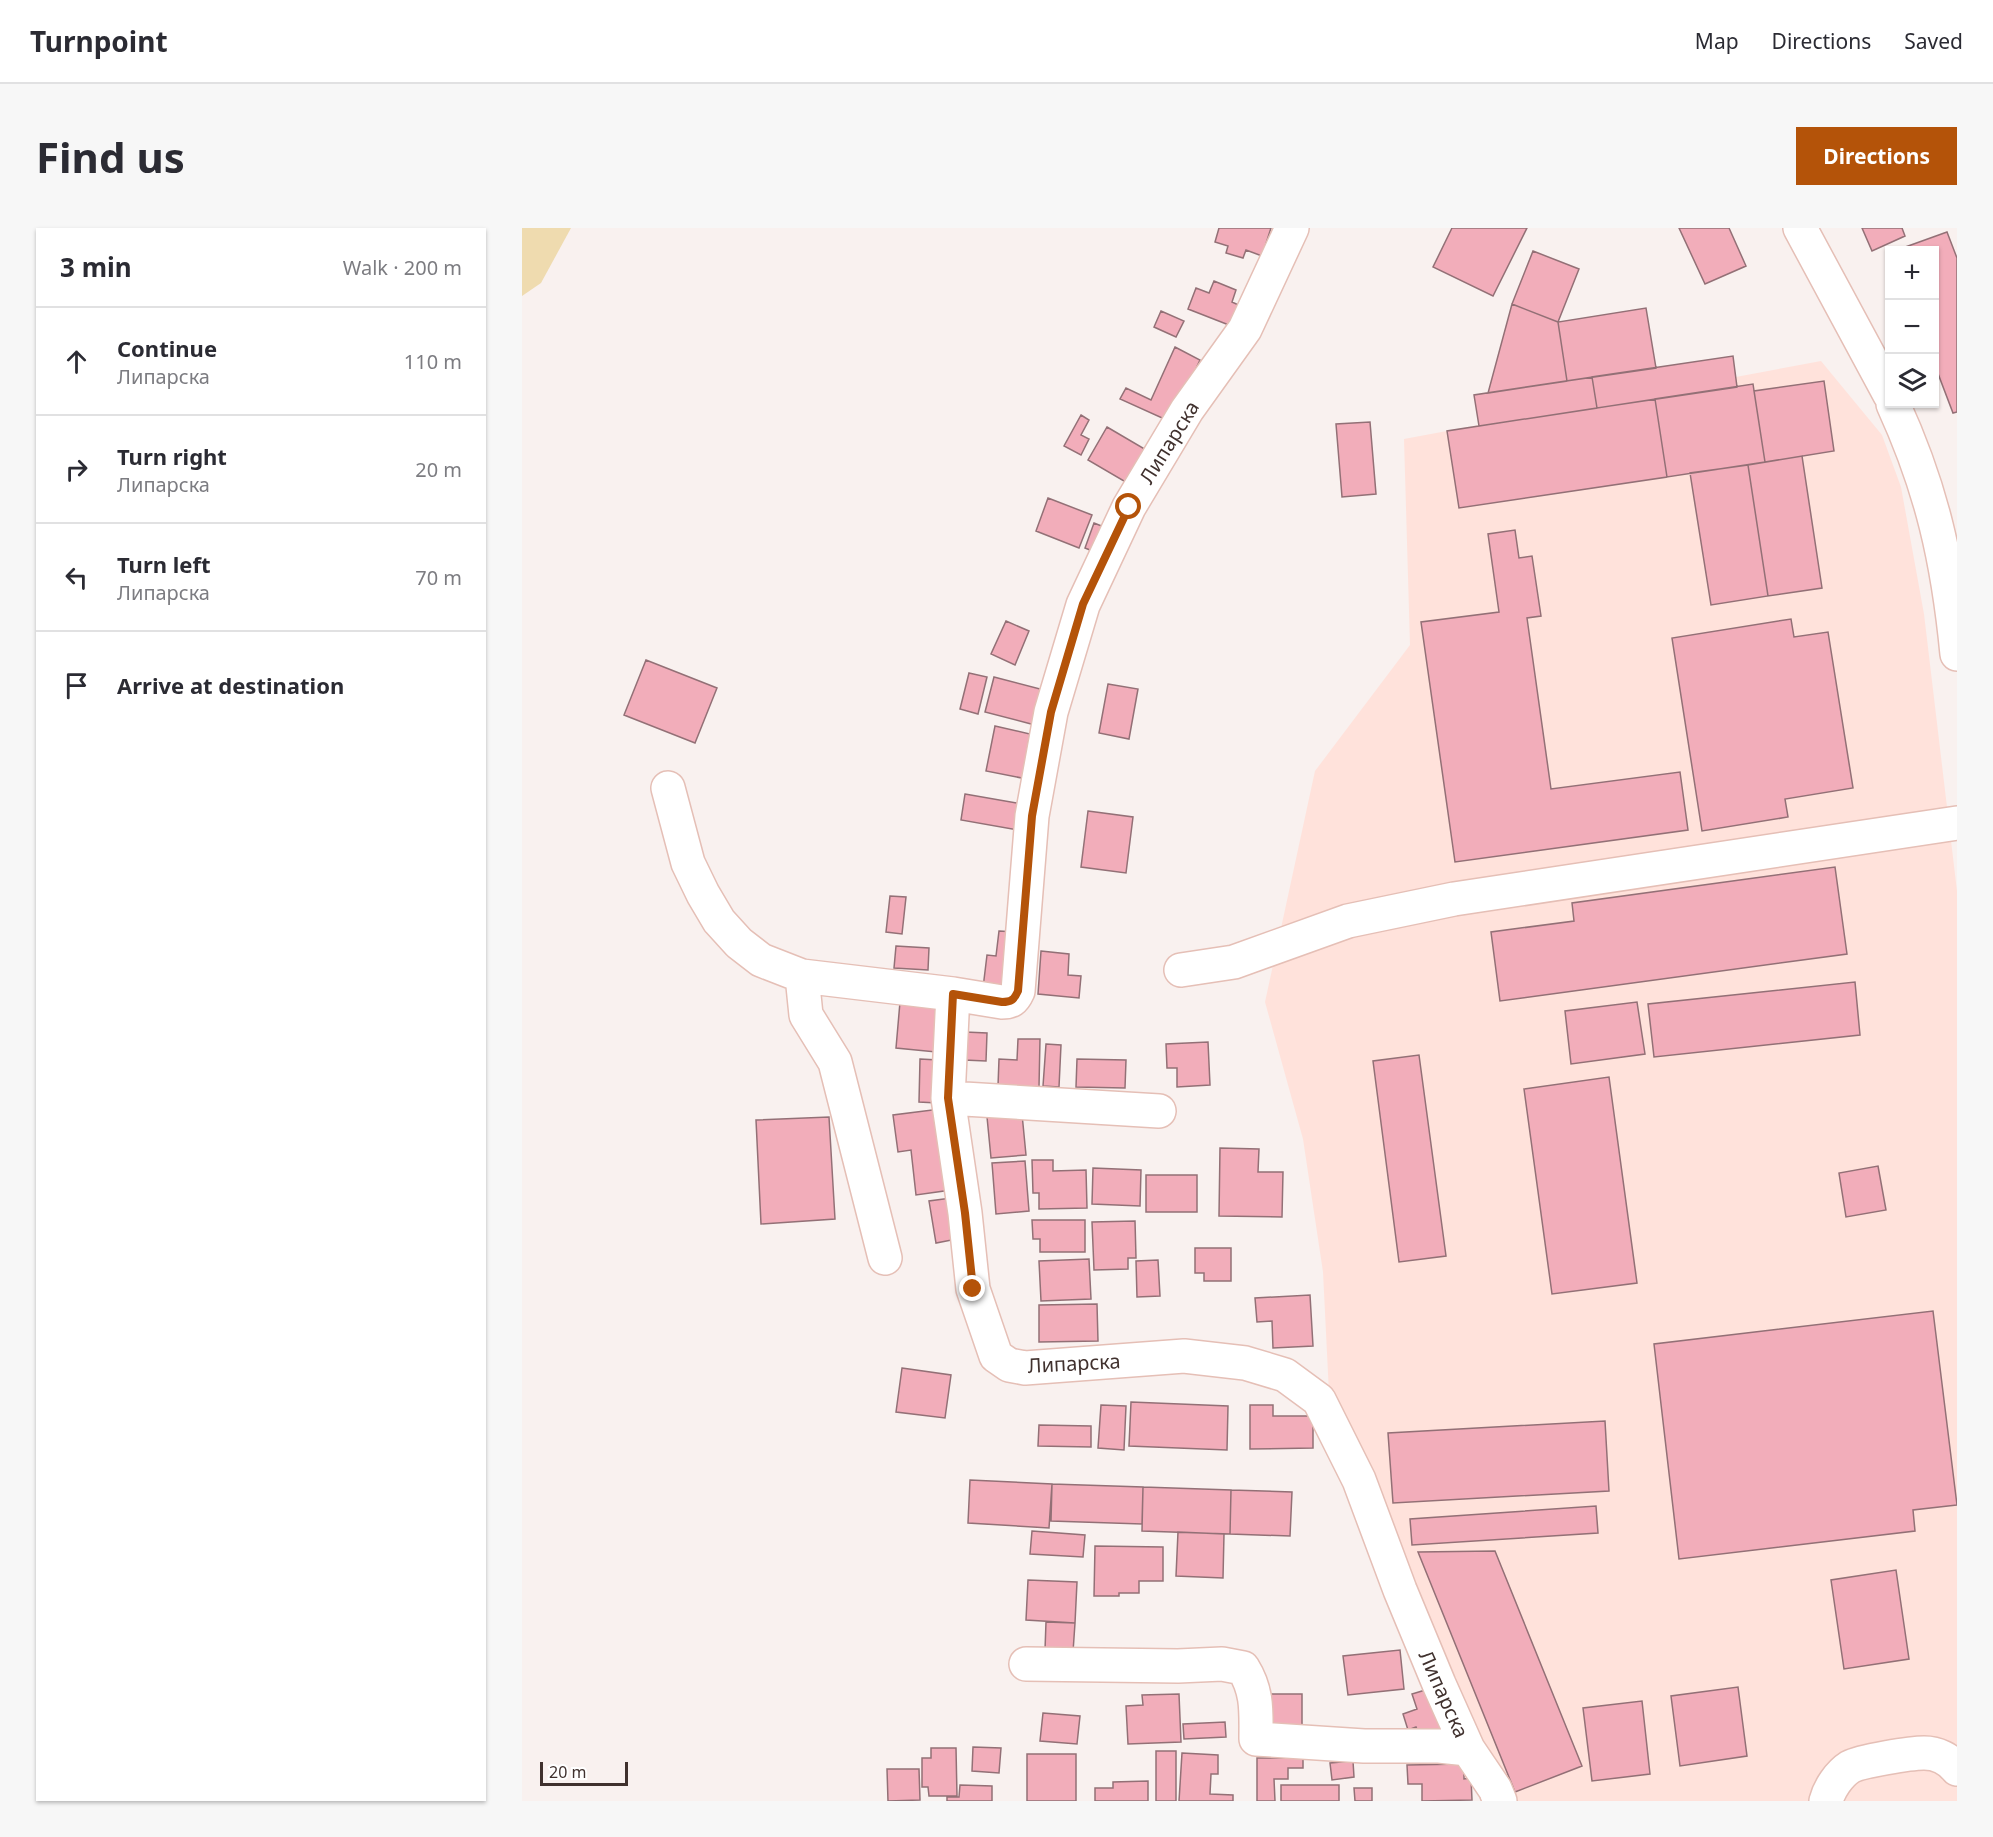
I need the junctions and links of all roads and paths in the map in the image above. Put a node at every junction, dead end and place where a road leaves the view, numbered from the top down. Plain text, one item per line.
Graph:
1 (1292, 228) edge
2 (1800, 228) edge
3 (1885, 386) edge
4 (1895, 408) edge
5 (1957, 654) edge
6 (668, 788) dead end
7 (1957, 823) edge
8 (1181, 970) dead end
9 (802, 976) junction
10 (953, 994) junction
11 (948, 1098) junction
12 (1160, 1111) dead end
13 (885, 1258) dead end
14 (1026, 1664) dead end
15 (1468, 1749) junction
16 (1957, 1769) edge
17 (1500, 1801) edge
18 (1826, 1801) edge

1 - 10 street, Липарска
2 - 3 street
4 - 5 street
6 - 9 street
7 - 8 street
9 - 10 street
9 - 13 street
10 - 11 street, Липарска
11 - 12 street
11 - 15 street, Липарска
14 - 15 street
15 - 17 street, Липарска
16 - 18 street

